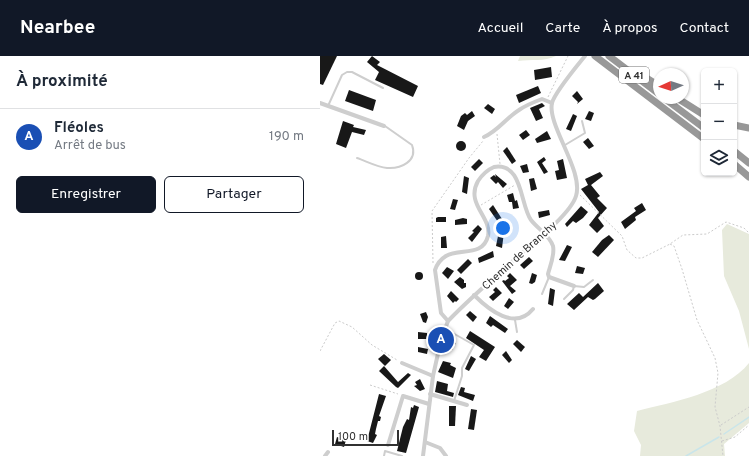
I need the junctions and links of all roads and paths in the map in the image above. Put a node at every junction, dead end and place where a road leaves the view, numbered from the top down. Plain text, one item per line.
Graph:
1 (568, 56) edge
2 (596, 56) edge
3 (609, 56) edge
4 (612, 56) edge
5 (584, 57) edge
6 (653, 82) edge
7 (383, 88) dead end
8 (653, 89) edge
9 (546, 100) junction
10 (320, 103) edge
11 (552, 104) junction
12 (672, 104) edge
13 (687, 104) edge
14 (328, 106) junction
15 (701, 113) edge
16 (582, 121) dead end
17 (384, 126) joint
18 (701, 126) edge
19 (737, 126) edge
20 (749, 128) edge
21 (495, 131) junction
22 (484, 137) joint
23 (701, 137) edge
24 (564, 145) junction
25 (737, 153) edge
26 (357, 158) dead end
27 (749, 163) edge
28 (737, 165) edge
29 (500, 166) junction
30 (737, 166) edge
31 (749, 173) edge
32 (749, 177) edge
33 (519, 183) junction
34 (577, 192) junction
35 (477, 207) junction
36 (749, 233) edge
37 (543, 234) junction
38 (670, 244) junction
39 (435, 270) junction
40 (549, 277) junction
41 (593, 280) dead end
42 (574, 286) junction
43 (542, 294) dead end
44 (474, 295) junction
45 (564, 300) dead end
46 (533, 309) dead end
47 (515, 320) junction
48 (448, 321) junction
49 (443, 330) junction
50 (517, 332) dead end
51 (320, 351) edge
52 (402, 363) joint
53 (434, 376) junction
54 (370, 385) dead end
55 (430, 394) junction
56 (403, 396) junction
57 (454, 401) junction
58 (429, 404) junction
59 (467, 405) dead end
60 (749, 407) edge
61 (749, 425) edge
62 (720, 426) junction
63 (722, 441) junction
64 (426, 442) junction
65 (388, 445) dead end
66 (384, 456) edge
67 (402, 456) edge
68 (423, 456) edge
69 (446, 456) edge
70 (723, 456) edge

1 - 9 path
2 - 23 highway, A 41
3 - 8 highway, A 41
4 - 6 highway
5 - 11 street
7 - 14 lane
9 - 11 street
9 - 21 street
10 - 14 street
11 - 24 street
12 - 18 highway
13 - 15 highway
14 - 17 street
16 - 24 lane
17 - 26 lane
19 - 20 highway
21 - 22 street
21 - 29 path
22 - 39 path
24 - 34 street
25 - 27 highway
28 - 31 highway
29 - 33 street
29 - 35 street
30 - 32 highway
33 - 35 path
33 - 37 street
34 - 37 street, Chemin de Branchy
34 - 38 path
35 - 39 street
36 - 38 path
37 - 40 street
37 - 44 street, Chemin de Branchy
38 - 62 path
39 - 48 street
40 - 42 street
40 - 43 lane
41 - 42 lane
42 - 45 lane
44 - 47 street
44 - 48 street, Chemin de Branchy
46 - 47 street
47 - 50 lane
48 - 49 street, Chemin de Branchy
49 - 53 street, Chemin de Branchy
49 - 57 lane
51 - 52 path
52 - 53 street
53 - 55 street, Chemin de Branchy
54 - 56 path
55 - 57 street
55 - 58 street, Chemin de Branchy
56 - 58 street
56 - 65 street
57 - 59 street
58 - 64 street, Chemin de Branchy
60 - 62 path
61 - 63 path
62 - 63 path
63 - 70 path
64 - 68 street, Chemin de Branchy
64 - 69 street
66 - 67 lane

